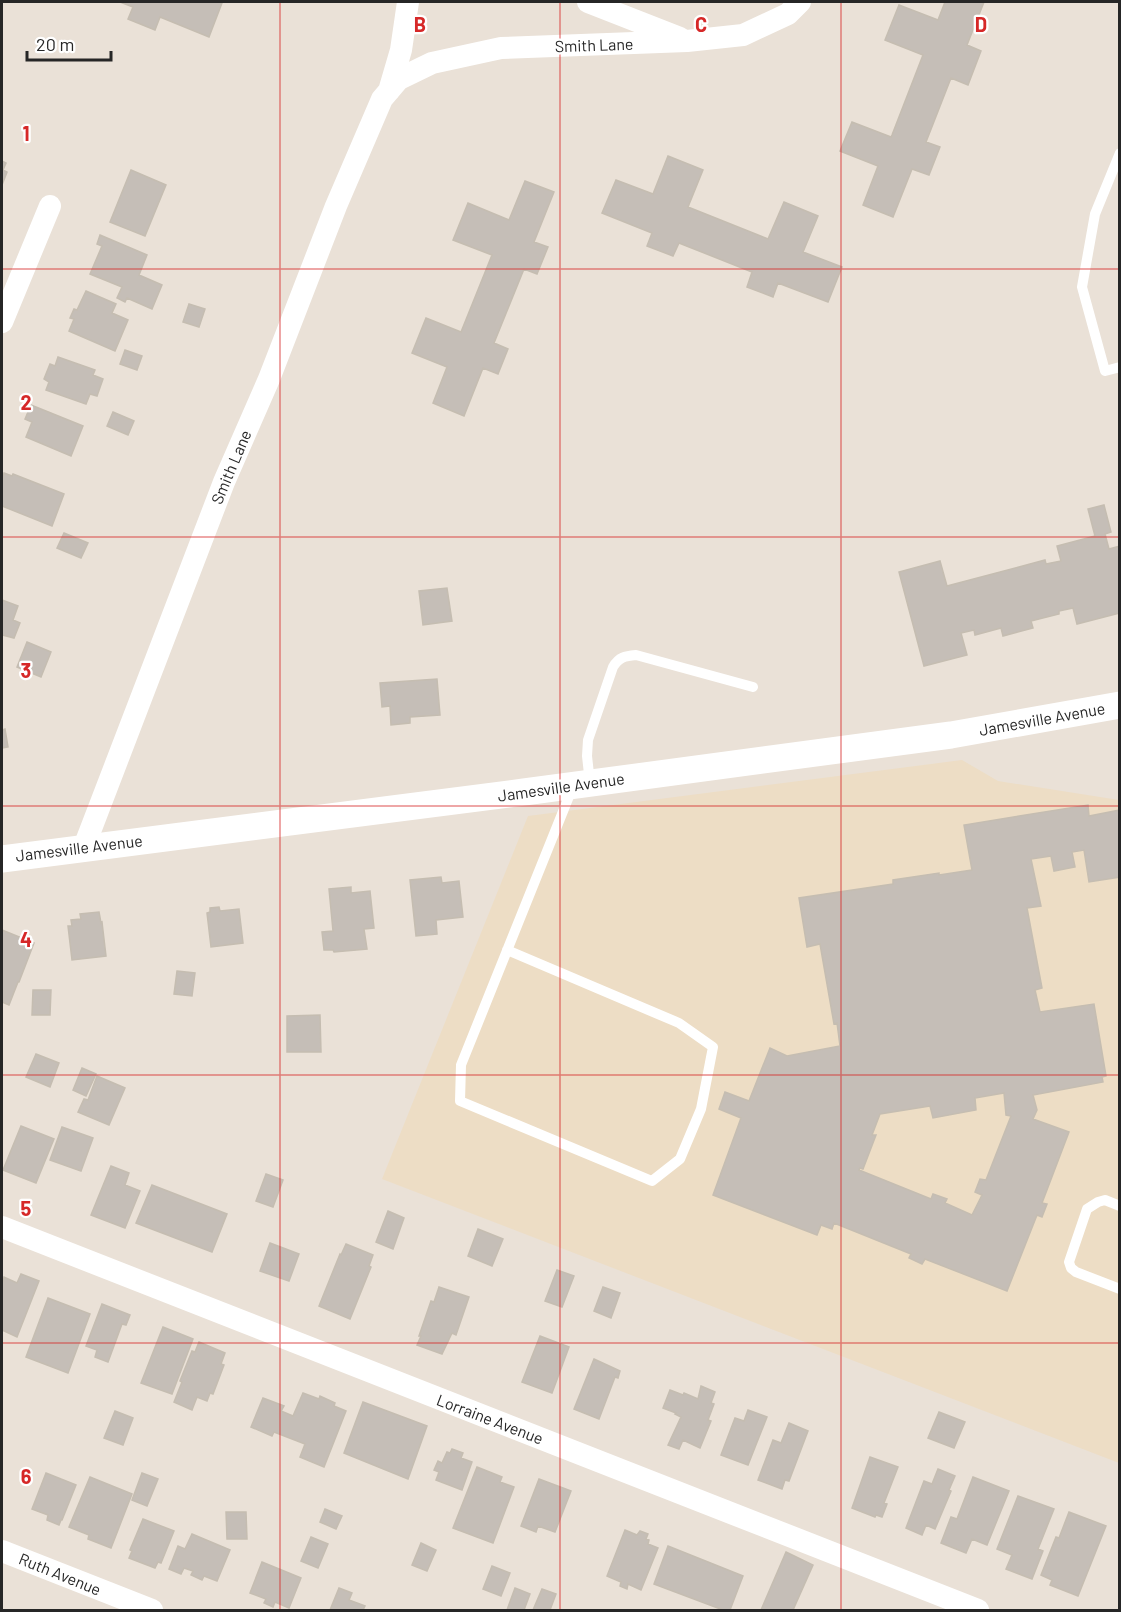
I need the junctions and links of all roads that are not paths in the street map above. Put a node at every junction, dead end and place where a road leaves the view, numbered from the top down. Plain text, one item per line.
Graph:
1 (408, 2) edge
2 (588, 2) edge
3 (800, 2) edge
4 (687, 41) junction
5 (388, 92) junction
6 (1119, 153) edge
7 (50, 206) dead end
8 (4, 311) edge
9 (1119, 367) edge
10 (753, 687) dead end
11 (1119, 705) edge
12 (581, 784) junction
13 (84, 847) junction
14 (2, 859) edge
15 (507, 950) junction
16 (1119, 1206) edge
17 (2, 1227) edge
18 (1119, 1289) edge
19 (2, 1551) edge
20 (152, 1611) edge
21 (978, 1611) edge

1 - 5 street, Smith Lane
2 - 4 street
3 - 4 street, Smith Lane
4 - 5 street, Smith Lane
5 - 13 street, Smith Lane
6 - 9 lane
7 - 8 street
10 - 12 lane
11 - 12 street, Jamesville Avenue
12 - 13 street, Jamesville Avenue
12 - 15 lane
13 - 14 street, Jamesville Avenue
15 - 15 lane
16 - 18 lane
17 - 21 street, Lorraine Avenue
19 - 20 street, Ruth Avenue

